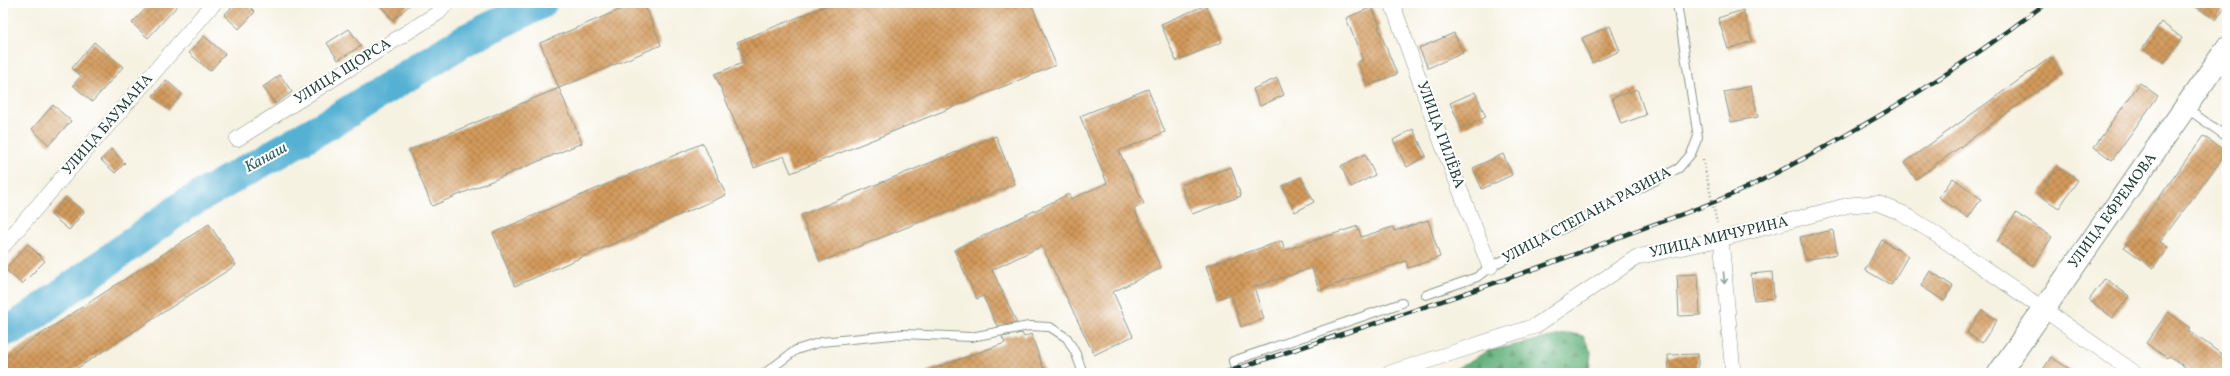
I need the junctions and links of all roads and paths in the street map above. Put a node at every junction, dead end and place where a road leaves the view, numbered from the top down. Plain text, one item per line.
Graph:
1 (214, 3) edge
2 (447, 3) edge
3 (1392, 3) edge
4 (1676, 3) edge
5 (2227, 48) edge
6 (2186, 108) junction
7 (1698, 137) junction
8 (2227, 137) edge
9 (237, 139) dead end
10 (1721, 239) junction
11 (3, 246) edge
12 (1490, 266) junction
13 (1426, 295) dead end
14 (1402, 303) dead end
15 (2042, 310) junction
16 (765, 373) edge
17 (1083, 373) edge
18 (1236, 373) edge
19 (1390, 373) edge
20 (1733, 373) edge
21 (1999, 373) edge
22 (2135, 373) edge

1 - 11 street, УЛИЦА БАУМАНА
2 - 9 street, УЛИЦА ЩОРСА
3 - 12 street, УЛИЦА ГИЛЁВА
4 - 7 lane
5 - 6 main road, УЛИЦА ЕФРЕМОВА
6 - 8 lane
6 - 15 main road, УЛИЦА ЕФРЕМОВА
7 - 10 path
7 - 12 lane, УЛИЦА СТЕПАНА РАЗИНА
10 - 15 street, УЛИЦА МИЧУРИНА
10 - 19 street, УЛИЦА МИЧУРИНА
10 -> 20 street
12 - 13 lane, УЛИЦА СТЕПАНА РАЗИНА
14 - 18 lane
15 - 21 main road, УЛИЦА ЕФРЕМОВА
15 - 22 street, УЛИЦА МИЧУРИНА
16 - 17 lane

